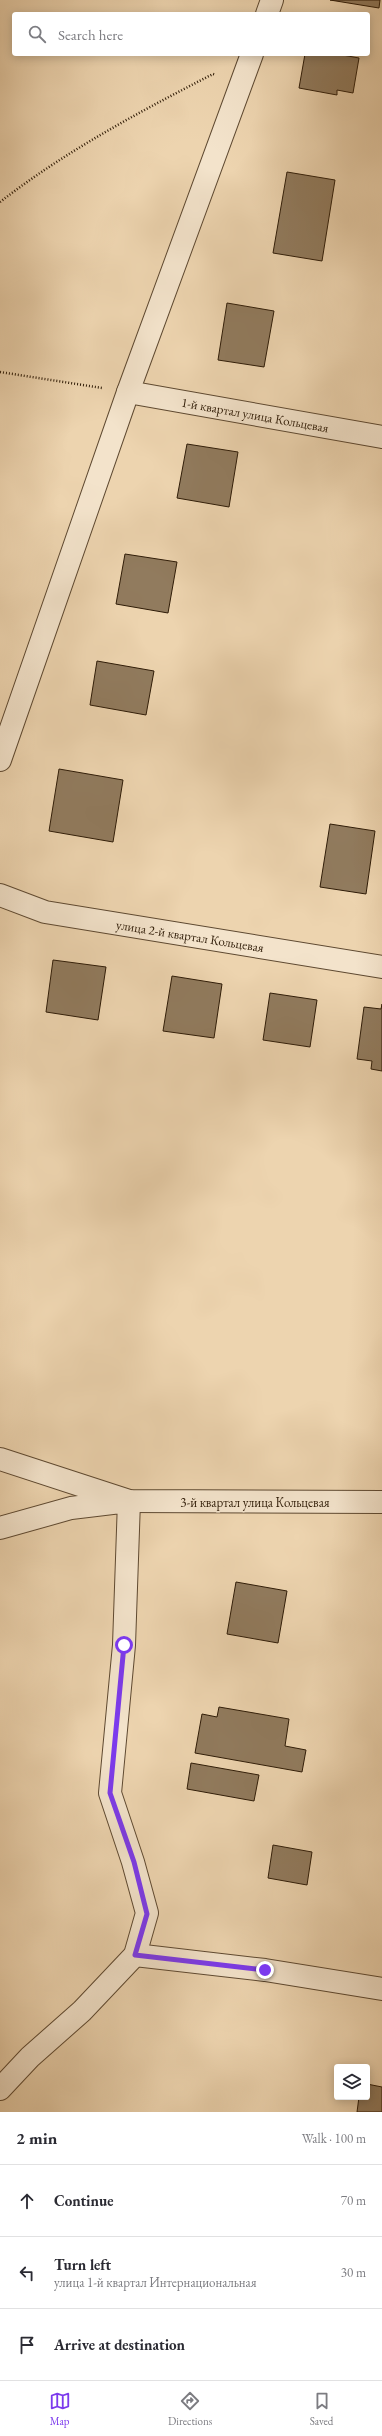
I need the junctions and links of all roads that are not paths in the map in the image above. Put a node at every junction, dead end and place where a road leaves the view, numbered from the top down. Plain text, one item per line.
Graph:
1 (272, 0) edge
2 (268, 12) edge
3 (251, 56) edge
4 (128, 392) junction
5 (382, 437) edge
6 (0, 760) edge
7 (0, 895) edge
8 (382, 967) edge
9 (0, 1459) edge
10 (129, 1501) junction
11 (382, 1502) edge
12 (0, 1528) edge
13 (135, 1955) junction
14 (382, 1988) edge
15 (0, 2089) edge

1 - 2 street
3 - 4 street
4 - 5 street, 1-й квартал улица Кольцевая
4 - 6 street
7 - 8 street, улица 2-й квартал Кольцевая
9 - 10 street
10 - 11 street, 3-й квартал улица Кольцевая
10 - 12 street
10 - 13 street
13 - 14 street
13 - 15 street

